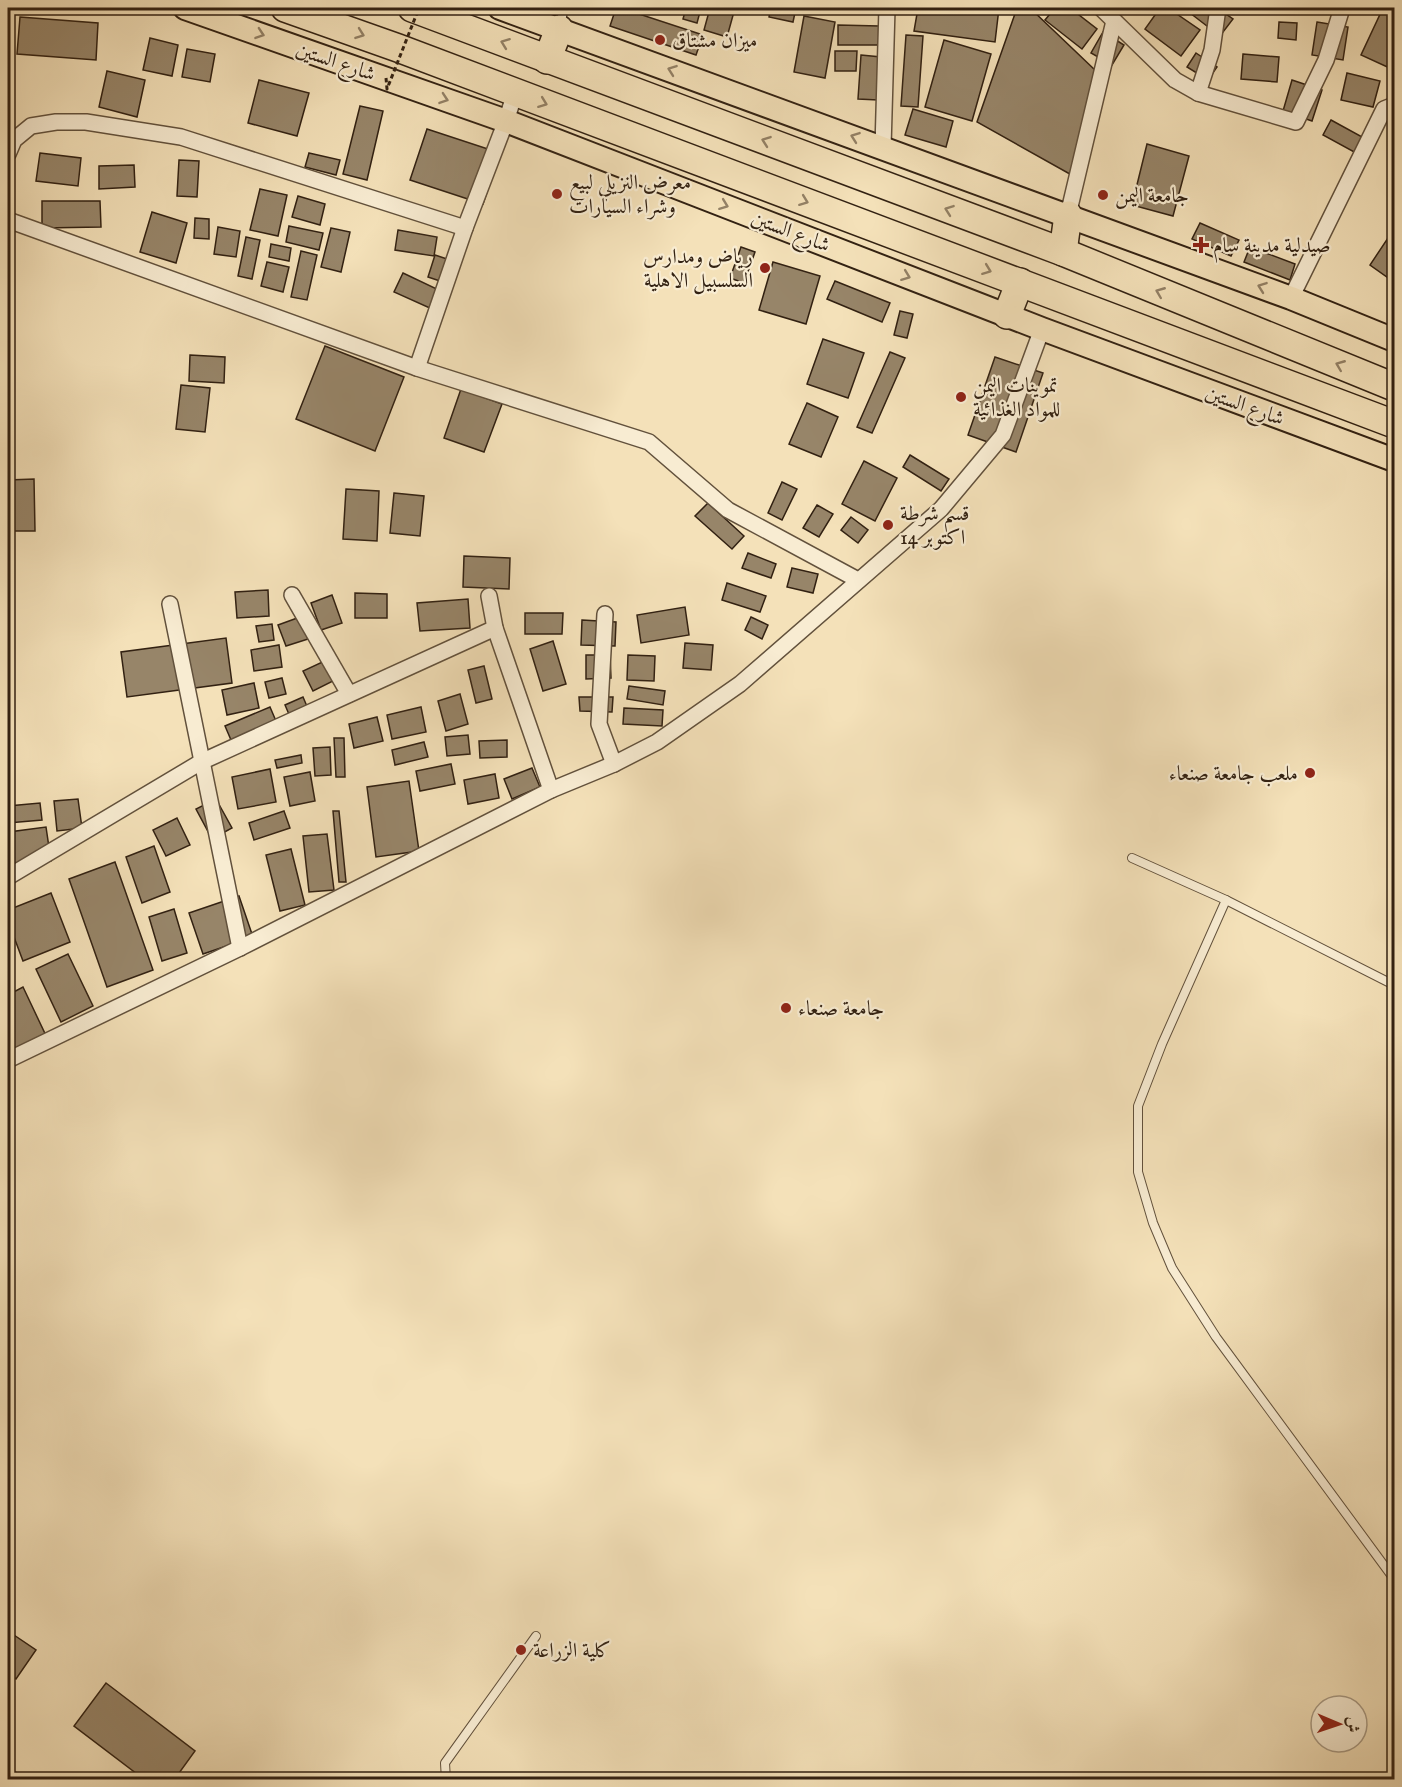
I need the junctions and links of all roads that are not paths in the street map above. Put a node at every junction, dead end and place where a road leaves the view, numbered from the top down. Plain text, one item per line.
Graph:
1 (185, 8) edge
2 (285, 8) edge
3 (412, 8) edge
4 (500, 8) edge
5 (887, 8) edge
6 (1101, 8) edge
7 (1218, 8) edge
8 (1342, 8) edge
9 (562, 18) edge
10 (1114, 21) junction
11 (547, 60) junction
12 (515, 93) junction
13 (1198, 93) junction
14 (1391, 108) edge
15 (506, 121) junction
16 (883, 147) junction
17 (8, 154) edge
18 (1068, 215) junction
19 (8, 220) edge
20 (465, 228) junction
21 (1062, 252) junction
22 (1020, 282) junction
23 (1291, 298) junction
24 (1007, 315) junction
25 (1042, 329) junction
26 (1395, 340) edge
27 (417, 368) junction
28 (1395, 387) edge
29 (1395, 424) edge
30 (1395, 460) edge
31 (858, 580) junction
32 (292, 595) dead end
33 (489, 596) dead end
34 (170, 604) dead end
35 (605, 614) dead end
36 (495, 628) junction
37 (349, 694) junction
38 (201, 762) junction
39 (614, 764) junction
40 (551, 790) junction
41 (1132, 858) dead end
42 (8, 877) edge
43 (1226, 900) junction
44 (240, 948) junction
45 (1395, 985) edge
46 (8, 1060) edge
47 (1395, 1579) edge
48 (536, 1636) dead end
49 (446, 1779) edge

1 -> 15 main road, شارع الستين
2 -> 12 highway, شارع الستين
11 -> 3 highway
4 - 9 main road
5 - 16 street
6 - 10 street
7 - 13 street
8 - 13 street
9 - 11 highway
16 -> 9 main road
10 - 13 street
10 - 18 street
21 -> 11 highway
12 - 15 street
12 -> 22 highway, شارع الستين
14 - 23 street
15 - 20 street
15 -> 24 main road, شارع الستين
16 - 18 main road
17 - 20 street
18 - 21 highway
23 -> 18 main road
19 - 27 street
20 - 27 street
28 -> 21 highway
22 - 24 highway
22 - 29 highway, شارع الستين
23 - 26 main road
24 - 25 main road, شارع الستين
25 - 30 main road, شارع الستين
25 - 31 street
27 - 31 street
31 - 39 street
32 - 37 street
33 - 36 street
34 - 38 street
35 - 39 street
36 - 37 street
36 - 40 street
37 - 38 street
38 - 42 street
38 - 44 street
39 - 40 street
40 - 44 street
41 - 43 lane
43 - 45 lane
43 - 47 lane
44 - 46 street
48 - 49 lane

